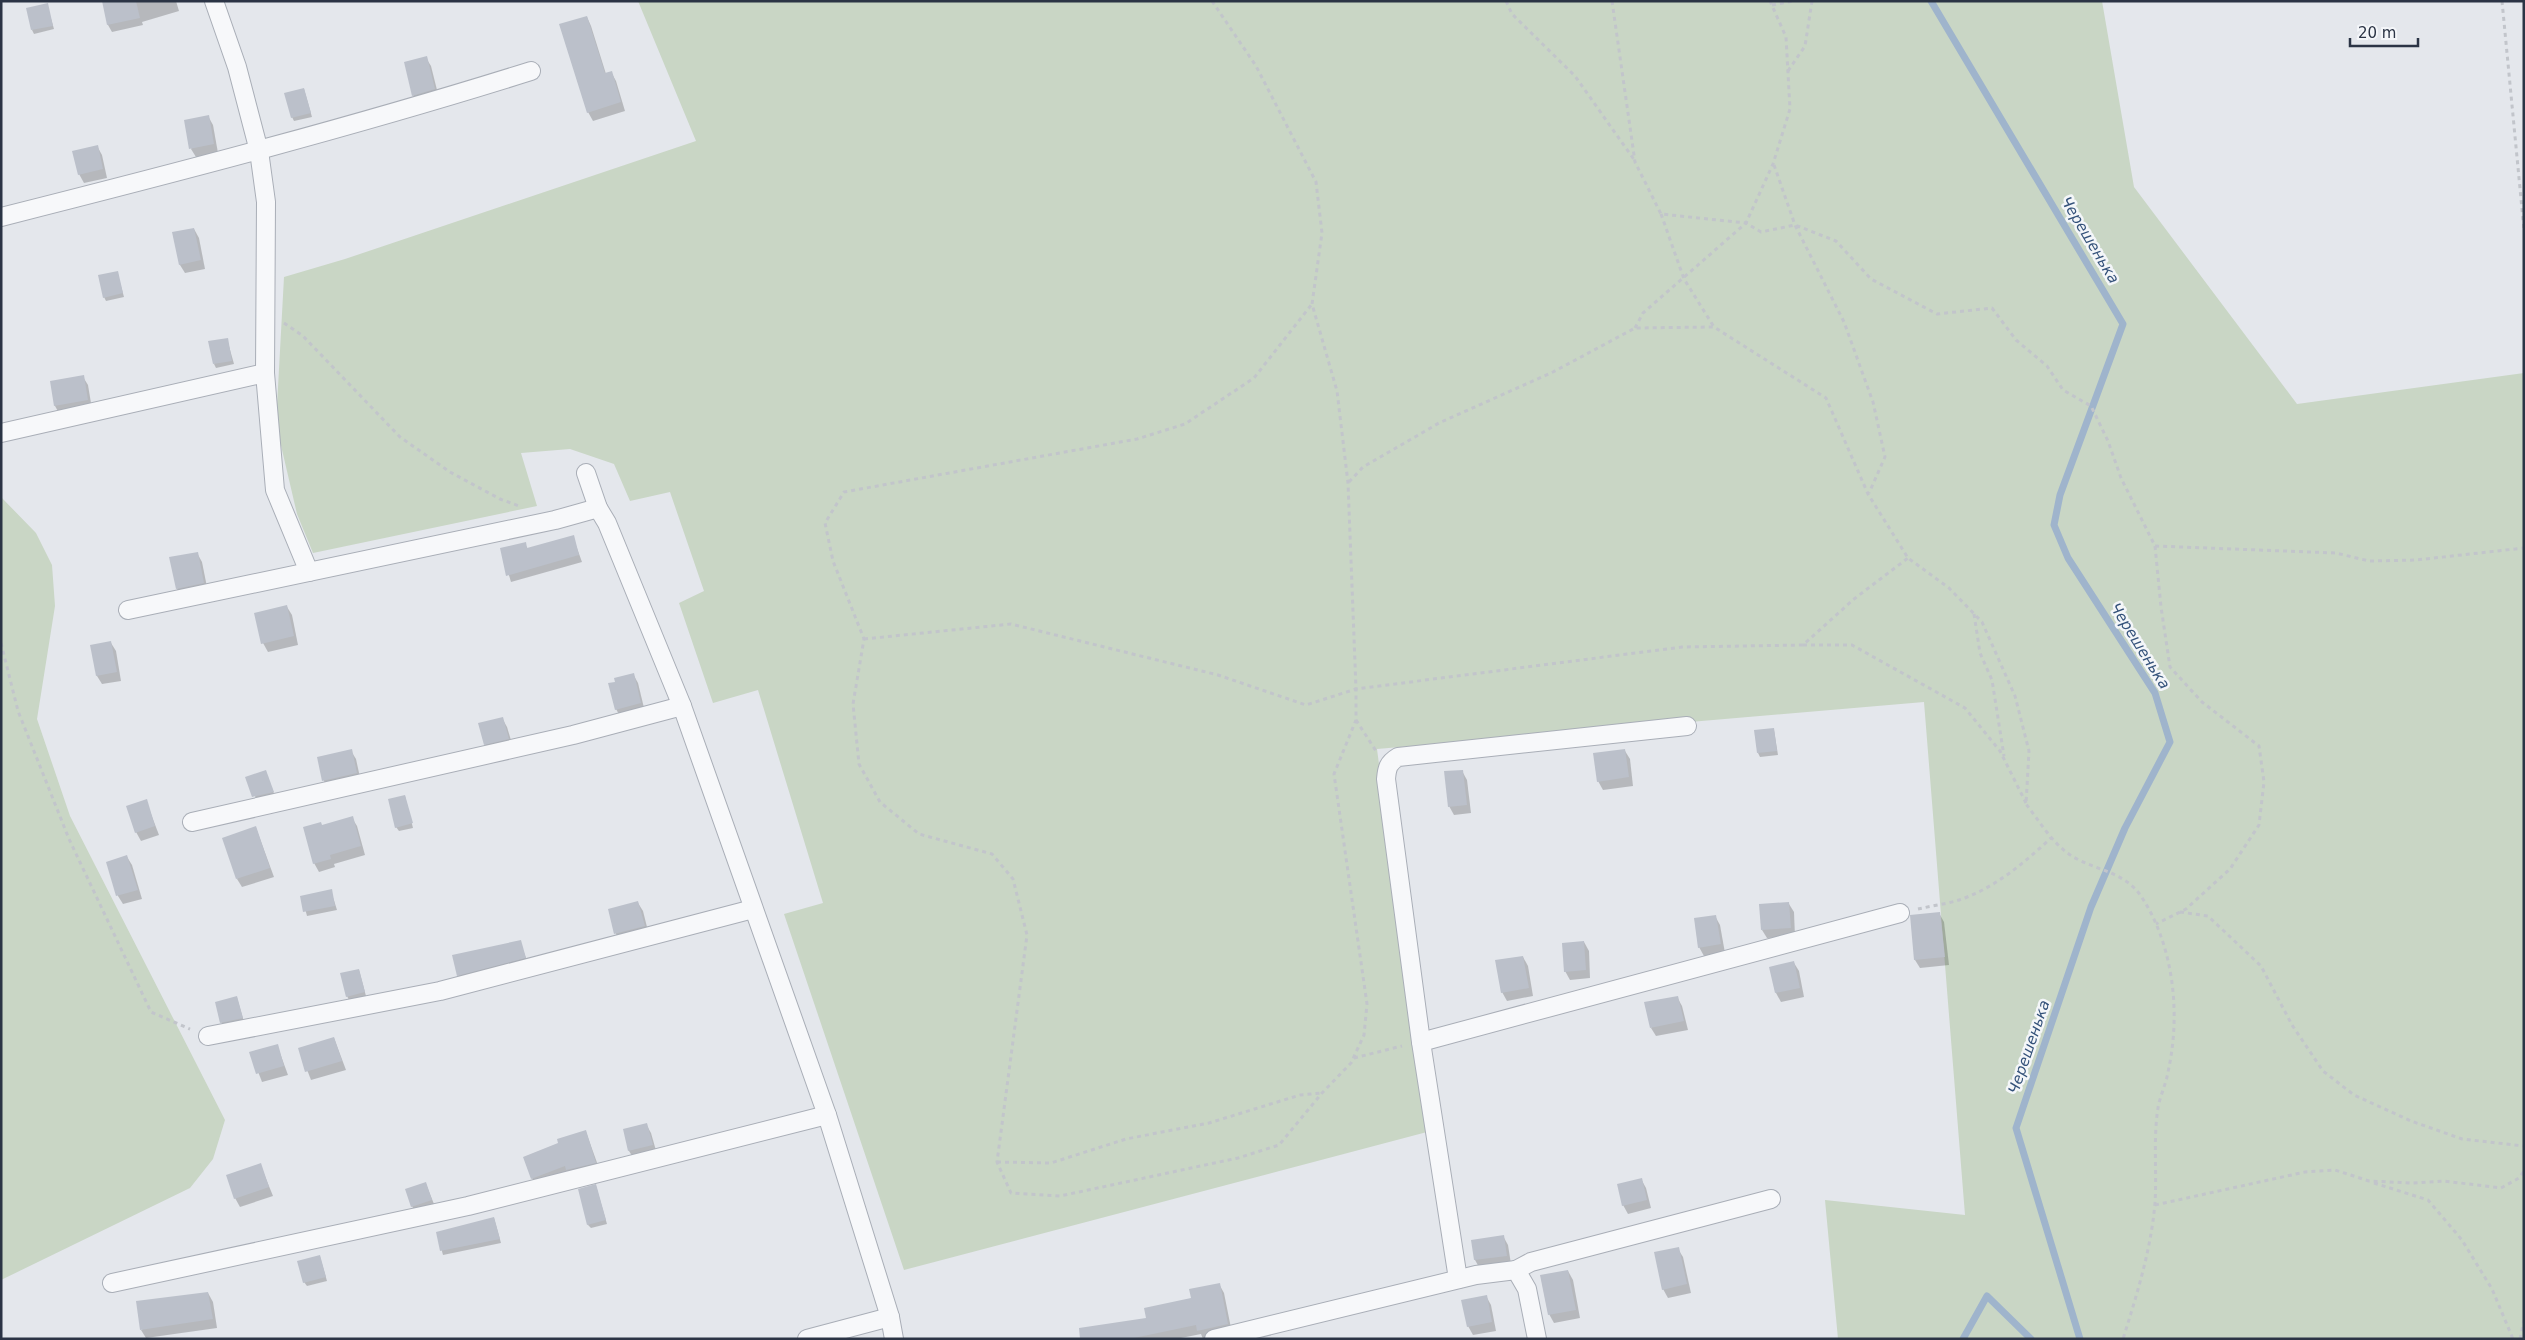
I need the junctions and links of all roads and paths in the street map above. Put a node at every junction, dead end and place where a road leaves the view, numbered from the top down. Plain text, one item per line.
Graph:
1 (214, 1) edge
2 (1212, 1) edge
3 (1506, 1) edge
4 (1612, 1) edge
5 (1793, 1) edge
6 (1812, 1) edge
7 (2502, 1) edge
8 (1771, 3) edge
9 (531, 71) dead end
10 (1788, 72) junction
11 (259, 151) junction
12 (1635, 162) junction
13 (1773, 164) junction
14 (1661, 214) junction
15 (1, 217) edge
16 (1746, 223) junction
17 (1795, 225) junction
18 (2524, 230) edge
19 (1684, 279) junction
20 (1312, 304) junction
21 (265, 311) junction
22 (1714, 327) junction
23 (1635, 328) junction
24 (265, 373) junction
25 (1, 433) edge
26 (586, 473) dead end
27 (1348, 483) junction
28 (1868, 494) junction
29 (598, 508) junction
30 (555, 520) junction
31 (2155, 546) junction
32 (2524, 548) edge
33 (1908, 558) junction
34 (309, 572) junction
35 (128, 610) dead end
36 (1974, 614) junction
37 (864, 639) junction
38 (1, 643) edge
39 (1803, 645) junction
40 (1356, 689) junction
41 (682, 706) junction
42 (1356, 720) junction
43 (1688, 726) dead end
44 (2005, 762) junction
45 (1387, 768) junction
46 (2026, 804) junction
47 (192, 822) dead end
48 (2051, 838) junction
49 (753, 909) junction
50 (2180, 912) junction
51 (1900, 913) joint
52 (2156, 924) junction
53 (208, 1036) joint
54 (1422, 1042) junction
55 (1354, 1058) junction
56 (1322, 1093) junction
57 (826, 1115) junction
58 (2524, 1146) edge
59 (997, 1162) junction
60 (2524, 1172) edge
61 (2369, 1181) junction
62 (1771, 1199) dead end
63 (2155, 1205) junction
64 (1516, 1270) junction
65 (1458, 1279) junction
66 (112, 1283) dead end
67 (890, 1318) junction
68 (2524, 1320) edge
69 (807, 1339) edge
70 (894, 1339) edge
71 (1214, 1339) edge
72 (1537, 1339) edge
73 (2122, 1339) edge
74 (2513, 1339) edge
75 (2520, 1339) edge

1 - 11 street
2 - 20 path
3 - 12 path
4 - 12 path
5 - 8 path
6 - 10 path
7 - 18 path
8 - 10 path
9 - 11 street
10 - 13 path
11 - 15 street
11 - 21 street
12 - 14 path
13 - 16 path
13 - 17 path
14 - 16 path
14 - 19 path
16 - 17 path
16 - 19 path
17 - 28 path
17 - 31 path
19 - 22 path
19 - 23 path
20 - 27 path
20 - 37 path
21 - 24 street
21 - 30 path
22 - 23 path
22 - 28 path
23 - 27 path
24 - 25 street
24 - 34 street
26 - 29 street
27 - 40 path
28 - 33 path
29 - 30 street
29 - 41 street
30 - 34 street
31 - 32 path
31 - 50 path
33 - 36 path
33 - 39 path
34 - 35 street
36 - 44 path
36 - 46 path
37 - 40 path
37 - 59 path
38 - 53 path
39 - 40 path
39 - 44 path
40 - 42 path
41 - 47 street
41 - 49 street
42 - 45 path
42 - 55 path
43 - 45 street
44 - 46 path
45 - 54 street
46 - 48 path
48 - 51 path
48 - 52 path
49 - 53 street
49 - 57 street
50 - 52 path
50 - 58 path
51 - 54 street
52 - 63 path
54 - 55 path
54 - 65 street
55 - 56 path
56 - 59 path
56 - 59 path
57 - 66 street
57 - 67 street
60 - 61 path
61 - 63 path
61 - 74 path
62 - 64 street
63 - 73 path
64 - 65 street
64 - 72 street
65 - 71 street
67 - 69 street
67 - 70 street
68 - 75 path

